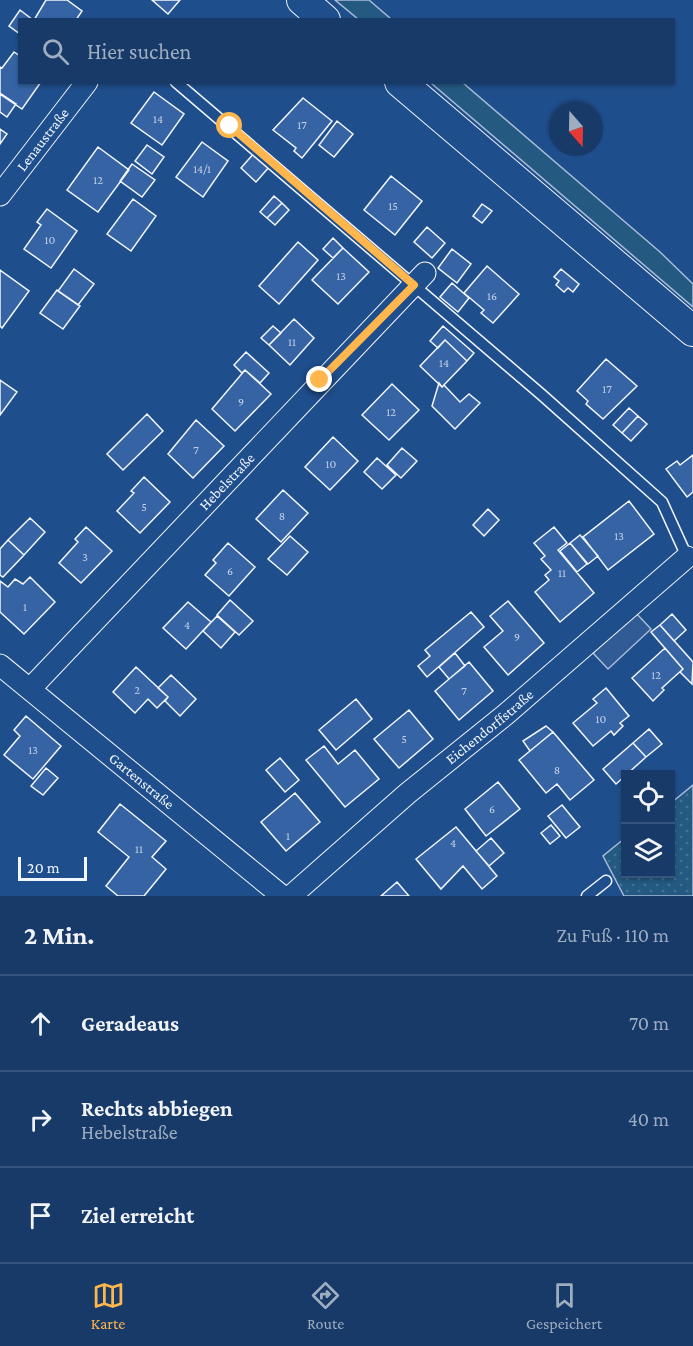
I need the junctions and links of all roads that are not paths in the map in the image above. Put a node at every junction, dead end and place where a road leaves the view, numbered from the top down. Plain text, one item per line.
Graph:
1 (302, 0) edge
2 (323, 18) edge
3 (85, 84) edge
4 (178, 84) edge
5 (402, 84) edge
6 (0, 195) edge
7 (419, 279) junction
8 (693, 331) edge
9 (687, 557) joint
10 (0, 665) edge
11 (30, 689) junction
12 (606, 881) dead end
13 (282, 896) edge
14 (291, 896) edge
15 (586, 896) edge

1 - 2 street
3 - 6 street, Lenaustraße
4 - 7 lane
5 - 8 street
7 - 9 lane
7 - 11 street, Hebelstraße
9 - 14 street, Eichendorffstraße
10 - 11 street, Gartenstraße
11 - 13 street, Gartenstraße
12 - 15 lane

